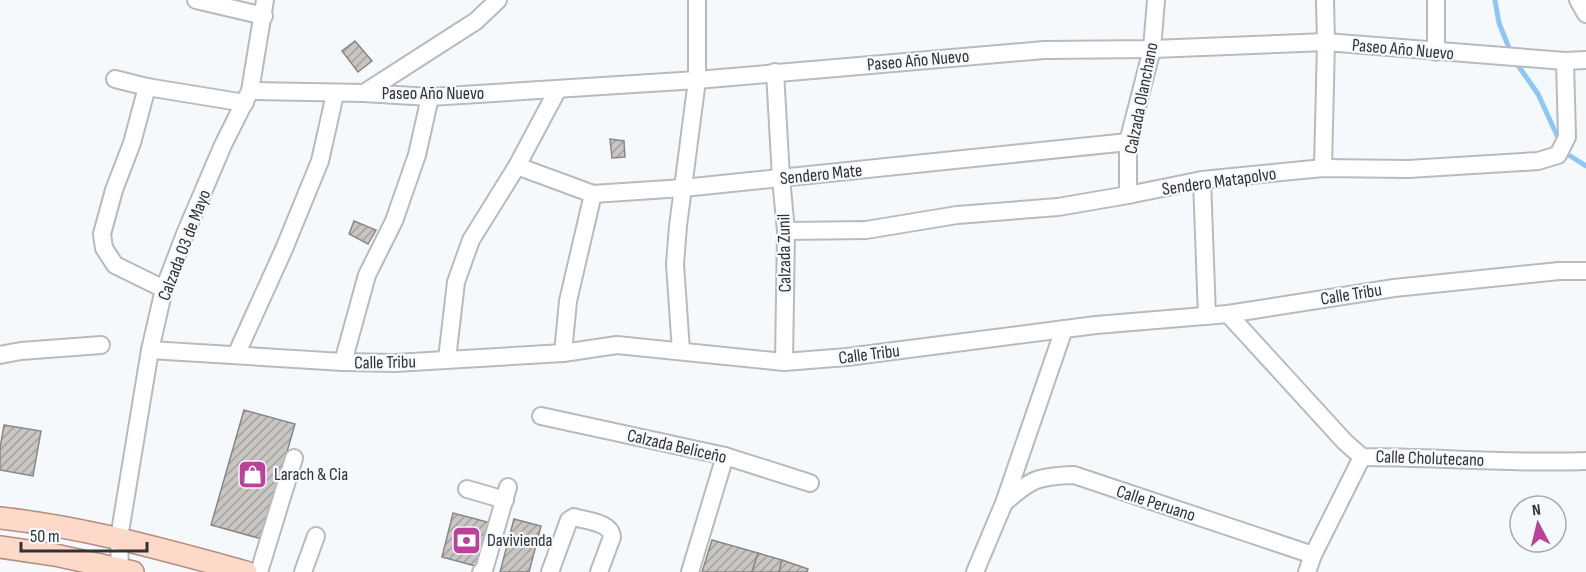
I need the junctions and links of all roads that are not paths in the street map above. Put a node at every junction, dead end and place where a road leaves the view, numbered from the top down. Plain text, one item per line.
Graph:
1 (196, 0) edge
2 (498, 0) edge
3 (697, 0) edge
4 (1156, 0) edge
5 (1326, 0) edge
6 (1436, 0) edge
7 (1578, 0) edge
8 (265, 8) edge
9 (1586, 14) edge
10 (1326, 42) junction
11 (1152, 49) junction
12 (1437, 52) junction
13 (1586, 60) edge
14 (1565, 61) junction
15 (775, 72) junction
16 (115, 79) dead end
17 (697, 80) junction
18 (147, 87) junction
19 (558, 89) junction
20 (364, 93) junction
21 (335, 94) junction
22 (247, 97) junction
23 (430, 97) junction
24 (1128, 142) junction
25 (517, 166) junction
26 (1323, 168) junction
27 (781, 178) junction
28 (1202, 180) junction
29 (684, 188) junction
30 (593, 194) junction
31 (1128, 195) junction
32 (786, 231) junction
33 (1559, 271) junction
34 (1586, 271) edge
35 (1586, 284) edge
36 (164, 289) junction
37 (1228, 314) junction
38 (1207, 316) junction
39 (1065, 329) junction
40 (101, 345) dead end
41 (150, 350) junction
42 (681, 351) junction
43 (563, 353) junction
44 (0, 355) edge
45 (236, 355) junction
46 (447, 359) junction
47 (343, 362) junction
48 (784, 362) junction
49 (541, 416) dead end
50 (725, 456) junction
51 (1362, 456) junction
52 (294, 458) dead end
53 (1586, 461) edge
54 (810, 483) dead end
55 (467, 489) dead end
56 (1004, 503) junction
57 (0, 518) edge
58 (316, 536) dead end
59 (119, 538) junction
60 (0, 547) edge
61 (1313, 555) junction
62 (125, 571) edge
63 (246, 572) edge
64 (259, 572) edge
65 (303, 572) edge
66 (481, 572) edge
67 (550, 572) edge
68 (599, 572) edge
69 (690, 572) edge
70 (975, 572) edge
71 (1307, 572) edge

1 - 8 street
2 - 20 street
3 - 17 street
4 - 11 street, Calzada Olanchano
5 - 10 street
6 - 12 street
7 - 9 street
8 - 22 street, Calzada 03 de Mayo
10 - 11 street, Paseo Año Nuevo
10 - 12 street, Paseo Año Nuevo
10 - 26 street
11 - 15 street, Paseo Año Nuevo
11 - 24 street, Calzada Olanchano
12 - 14 street, Paseo Año Nuevo
13 - 14 street, Paseo Año Nuevo
14 - 26 street, Sendero Matapolvo
15 - 17 street, Paseo Año Nuevo
15 - 27 street, Calzada Zunil
16 - 18 street, Paseo Año Nuevo
17 - 19 street, Paseo Año Nuevo
17 - 29 street
18 - 22 street, Paseo Año Nuevo
18 - 36 street
19 - 23 street, Paseo Año Nuevo
19 - 25 street
20 - 21 street, Paseo Año Nuevo
20 - 23 street, Paseo Año Nuevo
21 - 22 street, Paseo Año Nuevo
21 - 45 street
22 - 36 street, Calzada 03 de Mayo
23 - 47 street
24 - 27 street, Sendero Mate
24 - 31 street, Calzada Olanchano
25 - 30 street, Sendero Mate
25 - 46 street
26 - 28 street, Sendero Matapolvo
27 - 29 street, Sendero Mate
27 - 32 street, Calzada Zunil
28 - 31 street, Sendero Matapolvo
28 - 38 street
29 - 30 street, Sendero Mate
29 - 42 street
30 - 43 street
31 - 32 street, Sendero Matapolvo
32 - 48 street, Calzada Zunil
33 - 34 street, Calle Tribu
33 - 35 street
33 - 37 street, Calle Tribu
36 - 41 street, Calzada 03 de Mayo
37 - 38 street, Calle Tribu
37 - 51 street, Calle Cholutecano
38 - 39 street, Calle Tribu
39 - 48 street, Calle Tribu
39 - 56 street
40 - 44 street
41 - 45 street, Calle Tribu
41 - 59 street, Calzada 03 de Mayo
42 - 43 street, Calle Tribu
42 - 48 street, Calle Tribu
43 - 46 street, Calle Tribu
45 - 47 street, Calle Tribu
46 - 47 street, Calle Tribu
49 - 50 street, Calzada Beliceño
50 - 54 street, Calzada Beliceño
50 - 69 street
51 - 53 street, Calle Cholutecano
51 - 61 street
52 - 64 street
55 - 66 street
56 - 61 street, Calle Peruano
56 - 70 street
57 - 59 main road
58 - 65 street
59 - 62 street, Calzada 03 de Mayo
59 - 63 main road
60 - 62 main road
61 - 71 street
67 - 68 street

